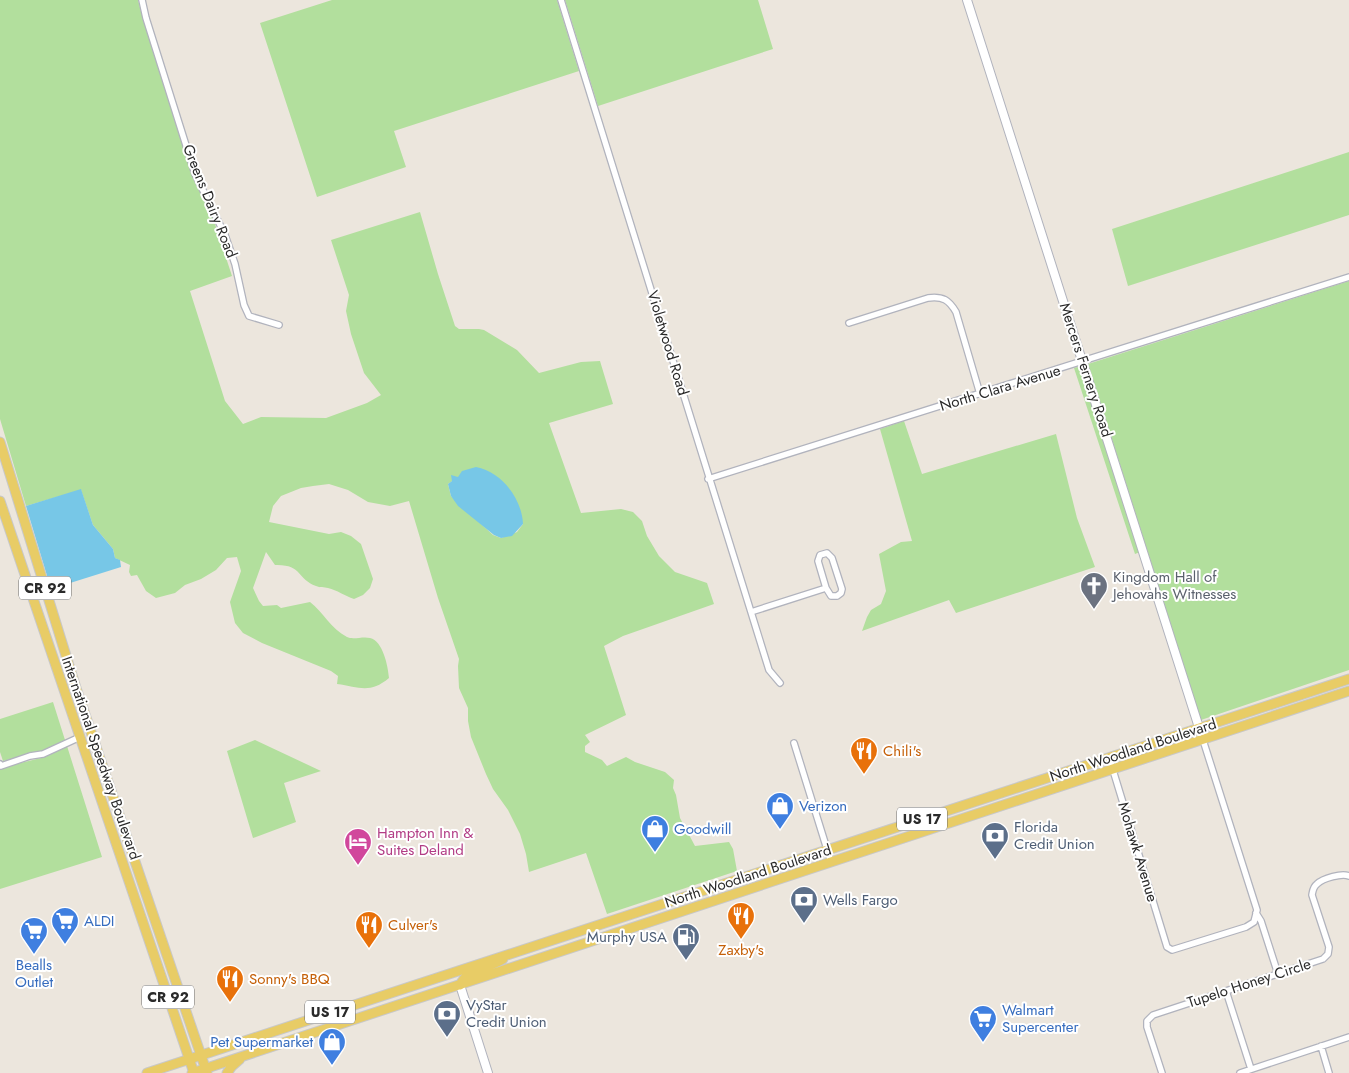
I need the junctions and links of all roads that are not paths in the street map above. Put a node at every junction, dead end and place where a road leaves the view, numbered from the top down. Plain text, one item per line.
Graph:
1 (142, 0) edge
2 (561, 0) edge
3 (967, 0) edge
4 (1349, 277) edge
5 (849, 323) dead end
6 (279, 325) dead end
7 (1083, 362) junction
8 (980, 394) junction
9 (0, 442) edge
10 (708, 479) junction
11 (0, 501) edge
12 (826, 588) junction
13 (751, 612) junction
14 (1349, 678) edge
15 (780, 683) dead end
16 (76, 688) junction
17 (64, 690) junction
18 (1349, 691) edge
19 (1293, 697) junction
20 (1297, 709) junction
21 (1200, 728) junction
22 (80, 737) junction
23 (1203, 740) junction
24 (794, 743) dead end
25 (1109, 758) junction
26 (0, 764) edge
27 (1113, 769) junction
28 (108, 781) junction
29 (96, 785) junction
30 (1018, 788) junction
31 (1022, 799) junction
32 (827, 850) junction
33 (831, 862) junction
34 (138, 867) junction
35 (124, 868) junction
36 (1349, 876) edge
37 (666, 903) junction
38 (638, 912) junction
39 (1256, 913) junction
40 (645, 923) junction
41 (158, 926) junction
42 (625, 930) junction
43 (147, 935) junction
44 (518, 950) junction
45 (458, 970) junction
46 (1278, 974) junction
47 (460, 985) junction
48 (443, 991) junction
49 (1226, 991) junction
50 (388, 993) junction
51 (182, 998) junction
52 (170, 1002) junction
53 (364, 1017) junction
54 (1349, 1037) edge
55 (1321, 1046) junction
56 (202, 1054) junction
57 (244, 1056) junction
58 (189, 1059) junction
59 (1251, 1070) junction
60 (207, 1071) edge
61 (147, 1073) edge
62 (193, 1073) edge
63 (227, 1073) edge
64 (488, 1073) edge
65 (1162, 1073) edge
66 (1240, 1073) edge
67 (1329, 1073) edge

1 - 6 street, Greens Dairy Road
2 - 10 street, Violetwood Road
3 - 7 street, Mercers Fernery Road
4 - 7 street, North Clara Avenue
5 - 8 street
7 - 8 street, North Clara Avenue
7 - 21 street, Mercers Fernery Road
8 - 10 street, North Clara Avenue
9 - 16 main road, International Speedway Boulevard / CR 92
10 - 13 street, Violetwood Road
11 - 17 main road, International Speedway Boulevard / CR 92
12 - 12 street
12 - 13 street
13 - 15 street, Violetwood Road
14 - 19 main road, North Woodland Boulevard / US 17
16 - 17 main road
16 - 28 main road, International Speedway Boulevard / CR 92
17 - 22 main road, International Speedway Boulevard / CR 92
18 - 20 main road, North Woodland Boulevard / US 17
19 - 20 street
19 - 21 main road, North Woodland Boulevard / US 17
20 - 23 main road, North Woodland Boulevard / US 17
21 - 23 street, Mercers Fernery Road
21 - 25 main road, North Woodland Boulevard / US 17
22 - 26 street
22 - 29 main road, International Speedway Boulevard / CR 92
23 - 27 main road, North Woodland Boulevard / US 17
23 - 39 street
24 - 32 street
25 - 27 street, Mohawk Avenue
25 - 30 main road, North Woodland Boulevard / US 17
27 - 31 main road, North Woodland Boulevard / US 17
27 - 39 street, Mohawk Avenue
28 - 29 main road
28 - 34 main road, International Speedway Boulevard / CR 92
29 - 35 main road, International Speedway Boulevard / CR 92
30 - 31 street
30 - 32 main road, North Woodland Boulevard / US 17
31 - 33 main road, North Woodland Boulevard / US 17
32 - 33 street
32 - 37 main road, North Woodland Boulevard / US 17
33 - 40 main road, North Woodland Boulevard / US 17
34 - 35 main road
34 - 41 main road, International Speedway Boulevard / CR 92
35 - 43 main road, International Speedway Boulevard / CR 92
36 - 46 street, Tupelo Honey Circle
37 - 38 main road, North Woodland Boulevard / US 17
37 - 40 main road
38 - 42 main road
38 - 44 main road, North Woodland Boulevard / US 17
39 - 46 street
40 - 42 main road, North Woodland Boulevard / US 17
41 - 43 main road
41 - 51 main road, International Speedway Boulevard / CR 92
42 - 47 main road, North Woodland Boulevard / US 17
43 - 52 main road, International Speedway Boulevard / CR 92
44 - 45 main road, North Woodland Boulevard / US 17
44 - 47 main road
45 - 48 main road
45 - 50 main road, North Woodland Boulevard / US 17
46 - 49 street, Tupelo Honey Circle
47 - 48 main road, North Woodland Boulevard / US 17
47 - 64 street
48 - 53 main road, North Woodland Boulevard / US 17
49 - 59 street
49 - 65 street, Tupelo Honey Circle
50 - 53 main road
50 - 56 main road, North Woodland Boulevard / US 17
51 - 52 main road
51 - 56 main road, International Speedway Boulevard / CR 92
52 - 58 main road, International Speedway Boulevard / CR 92
53 - 57 main road, North Woodland Boulevard / US 17
54 - 55 street
55 - 59 street
55 - 67 street
56 - 58 main road, North Woodland Boulevard / US 17
56 - 60 main road, International Speedway Boulevard
57 - 60 main road, North Woodland Boulevard / US 17
57 - 63 main road
58 - 61 main road, North Woodland Boulevard / US 17
58 - 62 main road, International Speedway Boulevard / CR 92
59 - 66 street
60 - 62 main road, North Woodland Boulevard / US 17

